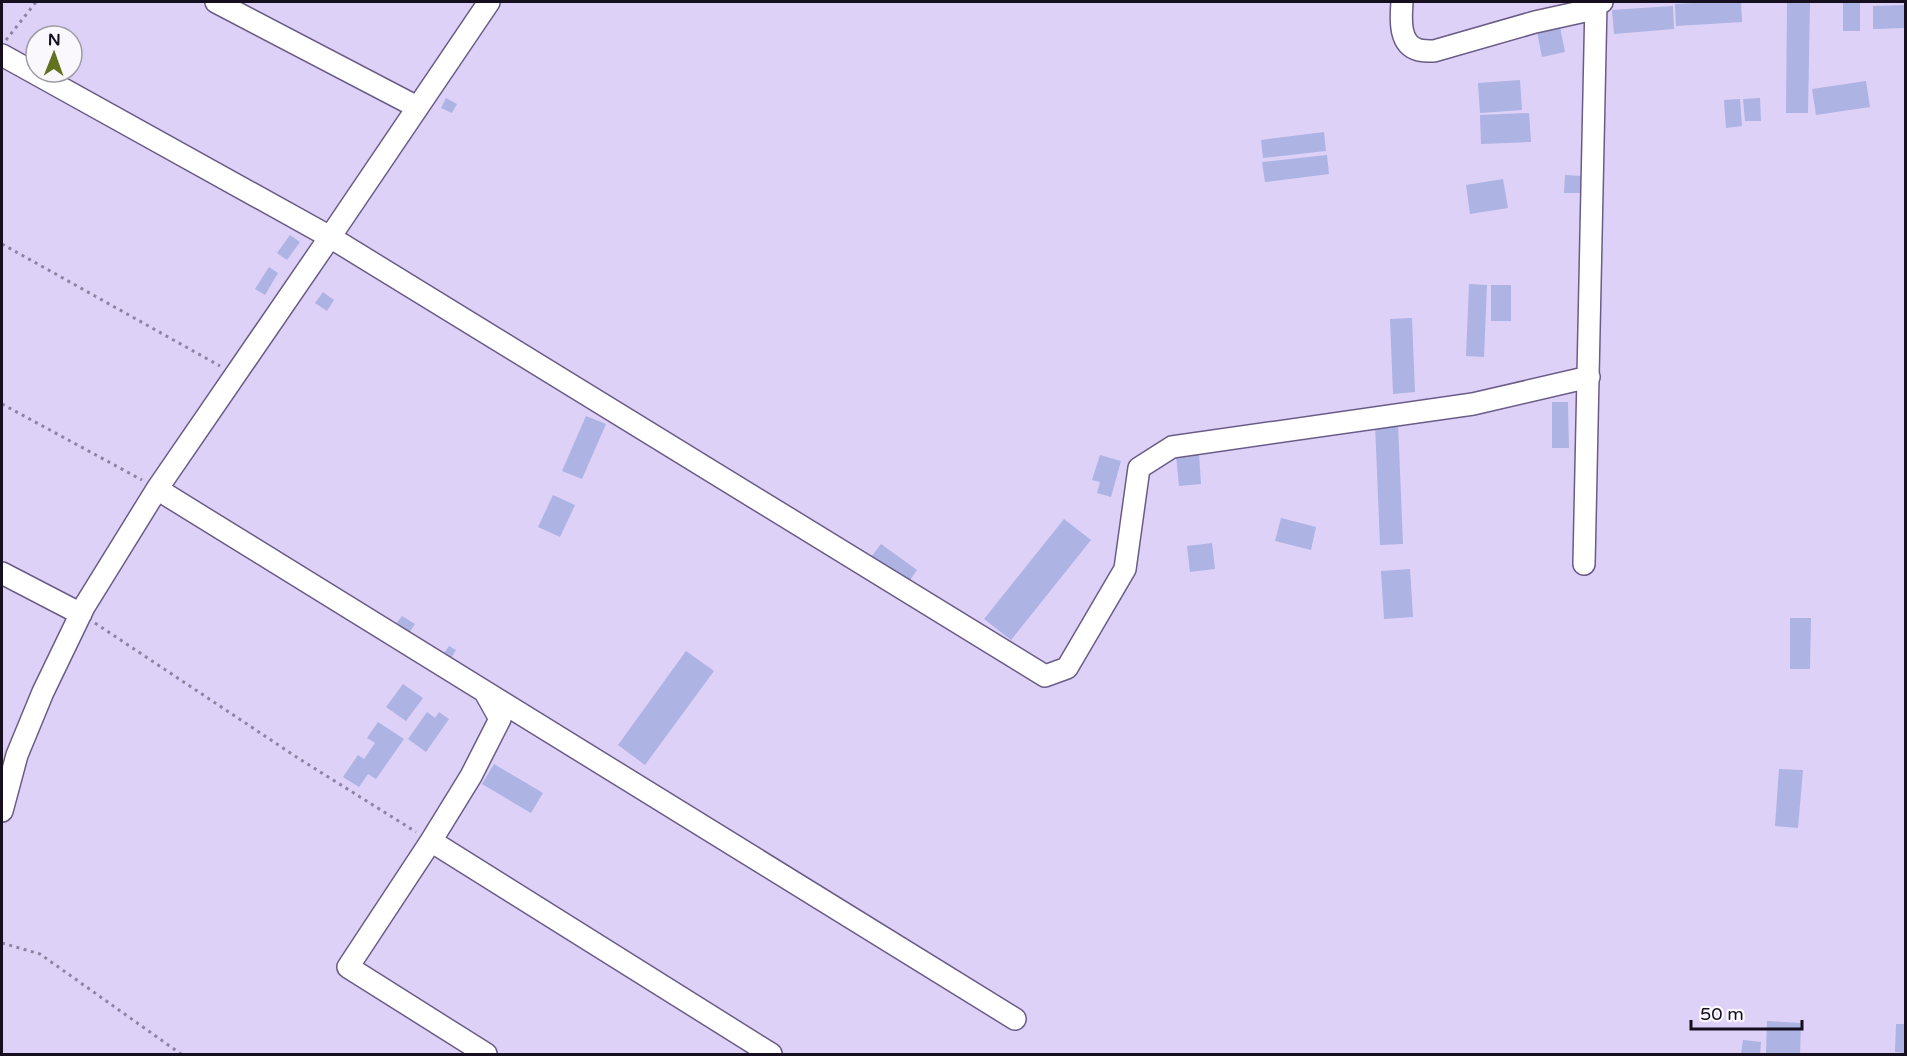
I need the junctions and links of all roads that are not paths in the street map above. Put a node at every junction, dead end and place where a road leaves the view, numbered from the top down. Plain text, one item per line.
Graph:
1 (216, 2) edge
2 (489, 2) edge
3 (1402, 2) edge
4 (1596, 2) edge
5 (1602, 2) edge
6 (2, 55) edge
7 (417, 107) junction
8 (330, 237) junction
9 (1589, 377) junction
10 (157, 489) junction
11 (1584, 564) dead end
12 (2, 573) edge
13 (81, 614) junction
14 (484, 691) junction
15 (6, 776) edge
16 (2, 811) edge
17 (431, 841) junction
18 (1015, 1019) dead end
19 (486, 1054) edge
20 (771, 1054) edge

1 - 7 street
2 - 7 street
3 - 4 street
4 - 5 street
4 - 9 street
6 - 8 street
7 - 8 street
8 - 9 street
8 - 10 street
9 - 11 street
10 - 13 street
10 - 14 street
12 - 13 street
13 - 15 street
14 - 17 street
14 - 18 street
15 - 16 street
17 - 19 street
17 - 20 street

